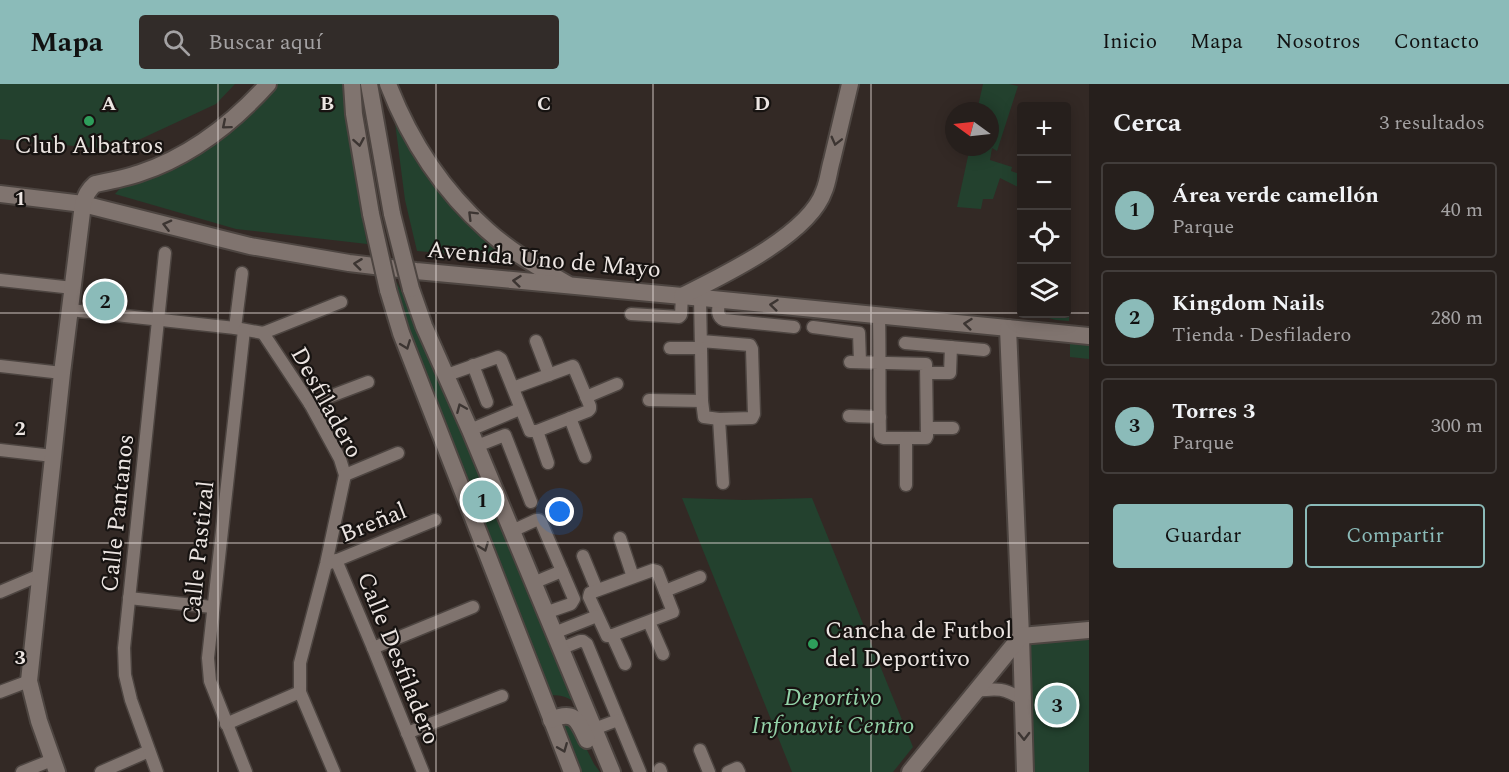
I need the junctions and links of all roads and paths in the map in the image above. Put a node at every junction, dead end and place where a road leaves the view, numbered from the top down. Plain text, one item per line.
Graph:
1 (268, 84) edge
2 (352, 84) edge
3 (369, 84) edge
4 (388, 84) edge
5 (850, 84) edge
6 (0, 194) edge
7 (83, 204) junction
8 (165, 253) dead end
9 (242, 273) dead end
10 (0, 280) edge
11 (570, 286) junction
12 (73, 288) junction
13 (682, 296) junction
14 (700, 298) junction
15 (719, 300) junction
16 (341, 302) dead end
17 (70, 310) junction
18 (631, 314) dead end
19 (879, 316) junction
20 (159, 321) junction
21 (794, 327) dead end
22 (813, 327) dead end
23 (1008, 328) junction
24 (239, 329) junction
25 (263, 333) junction
26 (1089, 336) edge
27 (536, 341) dead end
28 (905, 343) dead end
29 (701, 345) junction
30 (951, 347) junction
31 (670, 348) dead end
32 (984, 350) dead end
33 (880, 362) junction
34 (473, 365) junction
35 (0, 366) edge
36 (927, 373) junction
37 (62, 374) junction
38 (447, 375) junction
39 (549, 375) junction
40 (368, 382) dead end
41 (617, 384) dead end
42 (513, 388) junction
43 (586, 397) junction
44 (649, 400) dead end
45 (702, 401) junction
46 (487, 402) dead end
47 (310, 404) junction
48 (520, 409) junction
49 (849, 416) dead end
50 (880, 417) junction
51 (570, 418) junction
52 (719, 419) junction
53 (927, 428) junction
54 (953, 428) dead end
55 (470, 430) junction
56 (537, 430) junction
57 (906, 439) junction
58 (477, 446) junction
59 (0, 450) edge
60 (398, 453) dead end
61 (52, 456) junction
62 (585, 457) dead end
63 (548, 463) dead end
64 (345, 475) junction
65 (723, 483) dead end
66 (906, 485) dead end
67 (531, 502) dead end
68 (435, 520) dead end
69 (512, 531) junction
70 (620, 538) dead end
71 (583, 556) dead end
72 (331, 562) junction
73 (562, 571) junction
74 (40, 575) junction
75 (633, 577) junction
76 (700, 577) dead end
77 (533, 583) junction
78 (597, 590) junction
79 (665, 591) junction
80 (0, 592) edge
81 (129, 598) junction
82 (473, 606) dead end
83 (213, 607) junction
84 (546, 613) junction
85 (597, 616) junction
86 (649, 622) junction
87 (1089, 630) edge
88 (612, 635) junction
89 (1021, 636) junction
90 (557, 641) junction
91 (374, 648) junction
92 (663, 654) dead end
93 (625, 664) dead end
94 (29, 681) junction
95 (590, 686) junction
96 (976, 691) junction
97 (300, 692) junction
98 (0, 693) edge
99 (502, 696) dead end
100 (1023, 700) junction
101 (551, 720) junction
102 (618, 720) junction
103 (226, 724) junction
104 (594, 729) junction
105 (407, 733) junction
106 (700, 750) dead end
107 (148, 751) junction
108 (55, 766) edge
109 (22, 772) edge
110 (101, 772) edge
111 (157, 772) edge
112 (246, 772) edge
113 (334, 772) edge
114 (423, 772) edge
115 (572, 772) edge
116 (604, 772) edge
117 (612, 772) edge
118 (640, 772) edge
119 (709, 772) edge
120 (728, 772) edge
121 (739, 772) edge
122 (910, 772) edge
123 (1024, 772) edge

1 -> 7 main road
2 -> 101 main road, bridge
3 - 38 main road, bridge
11 -> 4 main road
5 -> 13 main road
6 - 7 main road, Avenida Uno de Mayo
11 -> 7 main road, Avenida Uno de Mayo
7 - 12 main road
8 - 20 street, Calle Pantanos
9 - 24 street, Calle Pastizal
10 - 12 street
11 - 13 main road, Avenida Uno de Mayo
12 - 17 main road
13 - 14 main road, Avenida Uno de Mayo
13 - 18 street
14 - 15 main road, Avenida Uno de Mayo
14 - 29 street
19 -> 15 main road, Avenida Uno de Mayo
15 - 21 street
16 - 25 street, Desfiladero
17 - 20 street, Desfiladero
17 - 37 main road
23 -> 19 main road, Avenida Uno de Mayo
19 - 33 street
20 - 24 street, Desfiladero
20 - 81 street, Calle Pantanos
22 - 33 street
23 - 26 main road, Avenida Uno de Mayo
23 - 89 main road
24 - 25 street, Desfiladero
24 - 83 street, Calle Pastizal
25 - 47 street, Desfiladero
27 - 39 street
28 - 30 street
29 - 31 street
29 - 45 street
29 - 52 street
30 - 32 street
30 - 36 street
33 - 36 street
33 - 50 street
34 - 38 street
34 - 42 street
34 - 46 street
35 - 37 street
36 - 53 street
37 - 61 main road
55 -> 38 main road
39 - 42 street
39 - 43 street
40 - 47 street
41 - 43 street
42 - 48 street
43 - 51 street
44 - 45 street
45 - 52 street
47 - 64 street, Desfiladero
48 - 55 street
48 - 56 street
49 - 50 street
50 - 57 street
51 - 56 street
51 - 62 street
52 - 65 street
53 - 54 street
53 - 57 street
55 - 58 main road
56 - 63 street
57 - 66 street
58 - 67 street
58 - 69 main road
59 - 61 street
60 - 64 street
61 - 74 main road
64 - 72 street, Desfiladero
68 - 72 street, Breñal
69 - 73 street
69 - 77 main road
70 - 75 street
71 - 78 street
72 - 91 street, Calle Desfiladero
72 - 97 street, Desfiladero
73 - 77 street
73 - 84 street
74 - 80 street
74 - 94 main road
75 - 78 street
75 - 79 street
76 - 79 street
77 - 84 main road
78 - 85 street
79 - 86 street
81 - 83 street
81 - 107 street, Calle Pantanos
82 - 91 street
83 - 103 street, Calle Pastizal
84 - 90 main road
85 - 88 street
85 - 90 street
86 - 88 street
86 - 92 street
87 - 89 main road
88 - 93 street
89 - 96 main road
89 - 100 main road
90 - 95 main road
90 - 95 street
91 - 105 street, Calle Desfiladero
94 - 98 street
94 - 108 main road
95 - 102 street
95 - 104 main road
96 - 100 street
96 - 122 main road
97 - 103 street
97 - 113 street
99 - 105 street
100 -> 123 main road
101 -> 115 main road
101 - 116 main road
102 - 104 street
102 - 118 street
103 - 112 street, Calle Pastizal
104 - 117 main road
105 - 114 street, Calle Desfiladero
106 - 119 street
107 - 110 street
107 - 111 street, Calle Pantanos
108 - 109 street
120 - 121 street

